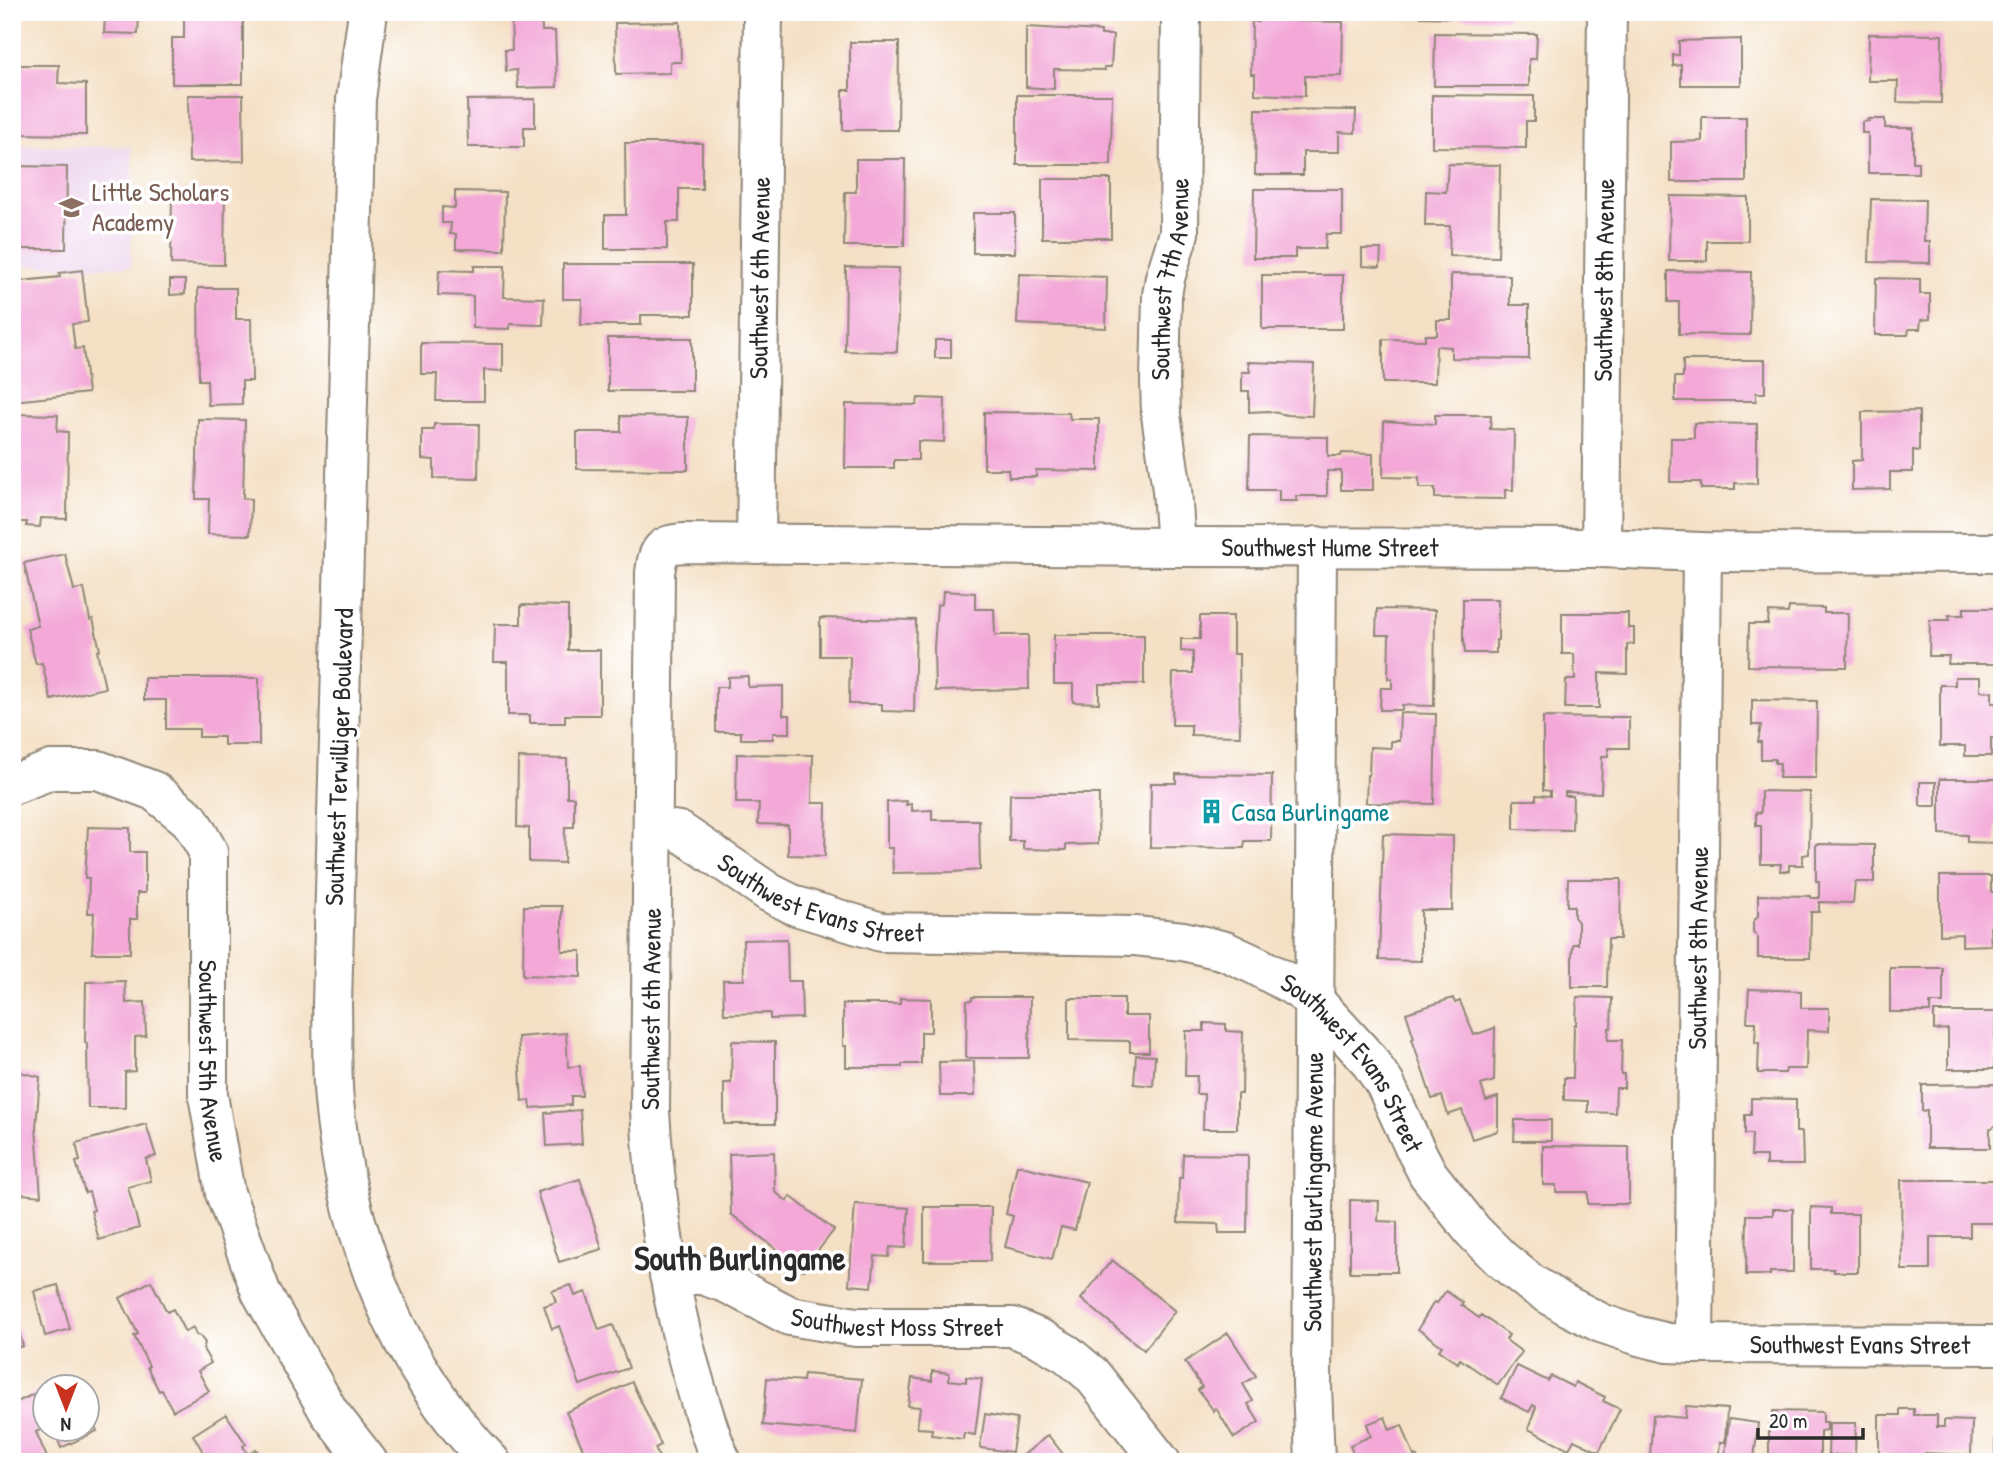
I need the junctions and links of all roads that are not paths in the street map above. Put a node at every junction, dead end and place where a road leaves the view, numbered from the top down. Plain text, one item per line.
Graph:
1 (368, 12) edge
2 (763, 12) edge
3 (1181, 12) edge
4 (1607, 12) edge
5 (756, 544) junction
6 (1317, 546) junction
7 (1176, 547) junction
8 (1601, 548) junction
9 (661, 549) joint
10 (1702, 552) junction
11 (2002, 553) edge
12 (12, 785) edge
13 (654, 827) junction
14 (1313, 999) junction
15 (669, 1275) junction
16 (1694, 1345) junction
17 (2002, 1345) edge
18 (368, 1462) edge
19 (491, 1462) edge
20 (722, 1462) edge
21 (1161, 1462) edge
22 (1315, 1462) edge

1 - 19 street, Southwest Terwilliger Boulevard
2 - 5 street, Southwest 6th Avenue
3 - 7 street, Southwest 7th Avenue
4 - 8 street, Southwest 8th Avenue
5 - 7 street, Southwest Hume Street
5 - 9 street, Southwest Hume Street
6 - 7 street, Southwest Hume Street
6 - 8 street, Southwest Hume Street
6 - 14 street, Southwest Burlingame Avenue
8 - 10 street, Southwest Hume Street
9 - 13 street, Southwest 6th Avenue
10 - 11 street, Southwest Hume Street
10 - 16 street, Southwest 8th Avenue
12 - 18 street, Southwest 5th Avenue
13 - 14 street, Southwest Evans Street
13 - 15 street, Southwest 6th Avenue
14 - 16 street, Southwest Evans Street
14 - 22 street, Southwest Burlingame Avenue
15 - 20 street, Southwest 6th Avenue
15 - 21 street, Southwest Moss Street
16 - 17 street, Southwest Evans Street

